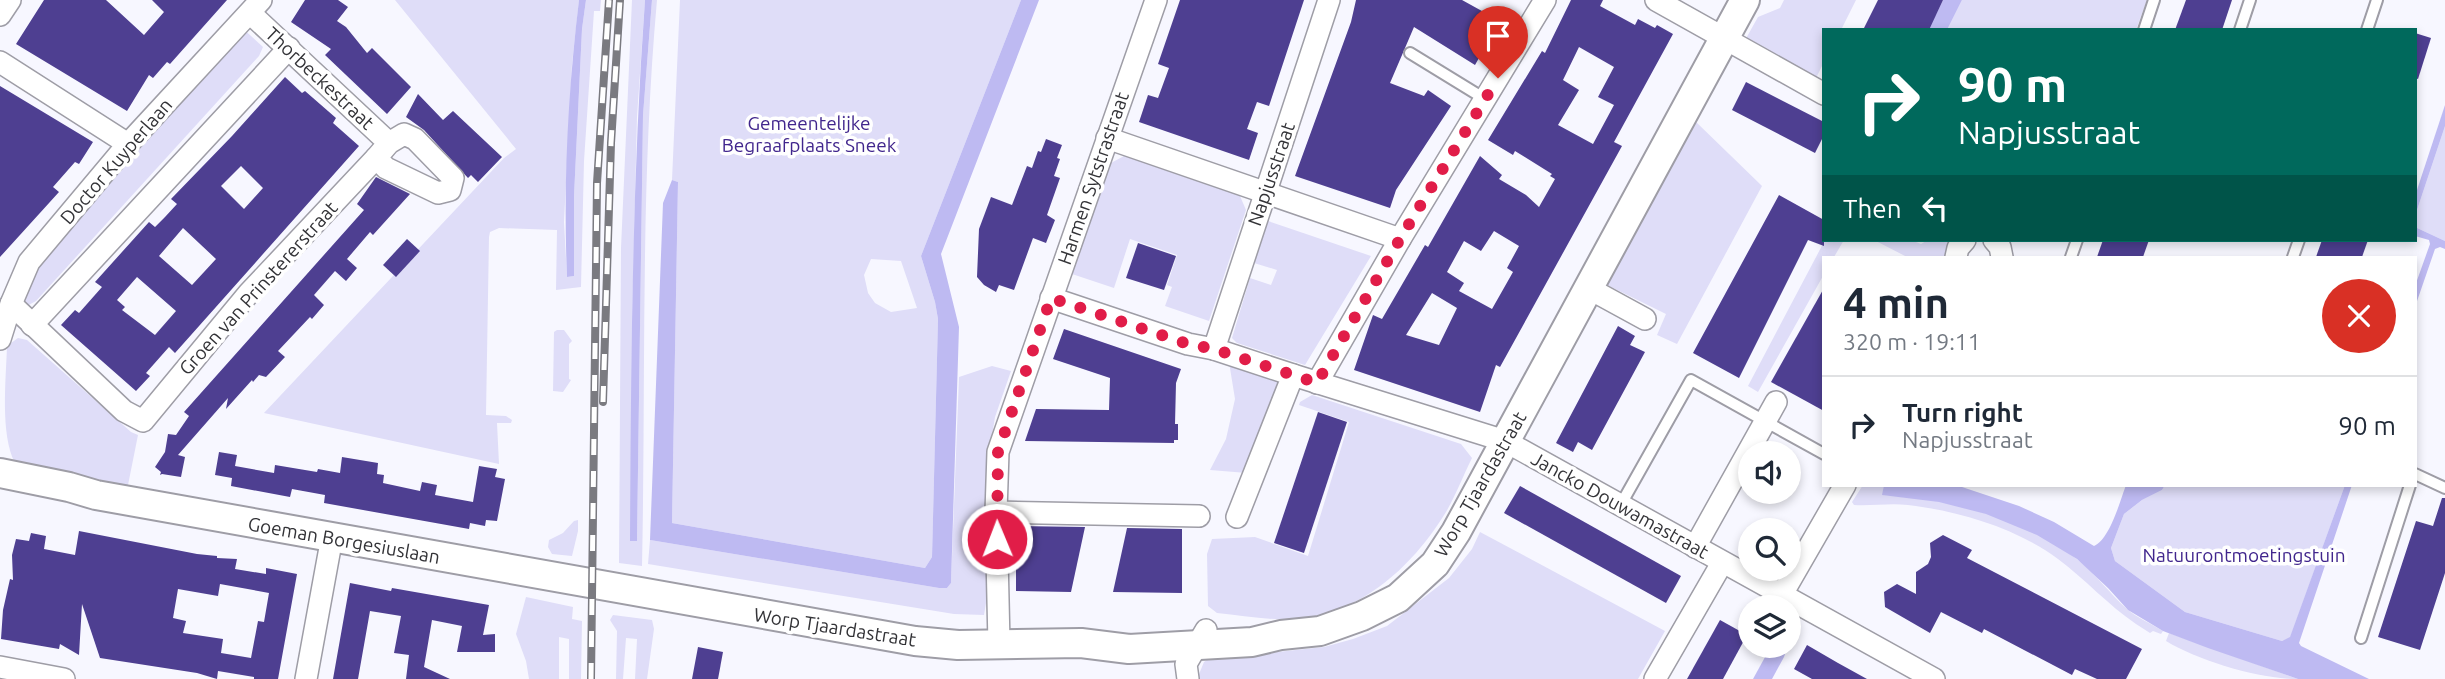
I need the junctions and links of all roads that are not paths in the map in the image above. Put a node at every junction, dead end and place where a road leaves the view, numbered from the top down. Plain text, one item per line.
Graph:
1 (10, 0) edge
2 (1156, 0) edge
3 (1329, 0) edge
4 (1545, 0) edge
5 (1656, 0) edge
6 (1745, 0) edge
7 (2154, 0) edge
8 (2250, 0) edge
9 (2377, 0) edge
10 (256, 7) edge
11 (0, 16) edge
12 (2145, 28) edge
13 (2241, 28) edge
14 (2368, 28) edge
15 (1726, 38) junction
16 (289, 48) junction
17 (1410, 53) dead end
18 (0, 62) edge
19 (1822, 93) edge
20 (1485, 99) junction
21 (1107, 138) junction
22 (128, 144) junction
23 (382, 150) joint
24 (1265, 192) junction
25 (1400, 239) junction
26 (1590, 289) junction
27 (1051, 298) junction
28 (11, 304) junction
29 (1645, 319) dead end
30 (32, 325) junction
31 (0, 339) edge
32 (1214, 349) junction
33 (1293, 375) junction
34 (1317, 383) junction
35 (1776, 402) dead end
36 (1765, 421) junction
37 (1505, 441) junction
38 (1822, 453) edge
39 (0, 473) edge
40 (2417, 475) edge
41 (1843, 487) edge
42 (2409, 487) edge
43 (0, 488) edge
44 (2445, 488) edge
45 (96, 495) junction
46 (1620, 506) junction
47 (996, 512) junction
48 (1199, 516) dead end
49 (1237, 517) dead end
50 (332, 537) junction
51 (1695, 547) junction
52 (1722, 563) junction
53 (592, 584) joint
54 (1779, 595) edge
55 (1782, 595) edge
56 (1801, 607) edge
57 (1202, 638) junction
58 (2361, 638) dead end
59 (999, 644) junction
60 (0, 667) edge
61 (1923, 676) edge
62 (64, 679) edge
63 (306, 679) edge
64 (1188, 679) edge
65 (1655, 679) edge

1 - 11 street
2 - 21 street, Harmen Sytstrastraat
3 - 24 street, Napjusstraat
4 - 20 street
5 - 15 street
6 - 15 main road, Worp Tjaardastraat
7 - 12 lane
8 - 13 lane
9 - 14 lane
10 - 16 street, Thorbeckestraat
10 - 22 street, Doctor Kuyperlaan
15 - 19 street
15 - 26 main road, Worp Tjaardastraat
16 - 23 street, Thorbeckestraat
16 - 30 street
17 - 20 lane
18 - 22 street
20 - 25 street
21 - 24 street
21 - 27 street, Harmen Sytstrastraat
22 - 28 street, Doctor Kuyperlaan
23 - 30 street, Groen van Prinstererstraat
24 - 25 street
24 - 32 street, Napjusstraat
25 - 34 street
26 - 29 street
26 - 37 main road, Worp Tjaardastraat
27 - 32 street
27 - 47 street, Harmen Sytstrastraat
28 - 30 street
28 - 31 street, Doctor Kuyperlaan
32 - 33 street
33 - 34 street, Jancko Douwamastraat
33 - 49 street
34 - 37 street, Jancko Douwamastraat
35 - 36 street
36 - 38 lane
36 - 46 lane
36 - 51 street
37 - 46 street, Jancko Douwamastraat
37 - 57 main road, Worp Tjaardastraat
39 - 45 main road, Goeman Borgesiuslaan
40 - 44 lane
41 - 55 street
42 - 58 lane
43 - 45 main road, Goeman Borgesiuslaan
45 - 50 main road, Goeman Borgesiuslaan
46 - 51 street, Jancko Douwamastraat
47 - 48 street
47 - 59 street, Harmen Sytstrastraat
50 - 53 main road, Goeman Borgesiuslaan
50 - 63 street
51 - 52 street, Jancko Douwamastraat
52 - 54 street, Jancko Douwamastraat
52 - 65 street
53 - 59 main road, Worp Tjaardastraat
56 - 61 street, Jancko Douwamastraat
57 - 59 main road, Worp Tjaardastraat
57 - 64 street
60 - 62 street

